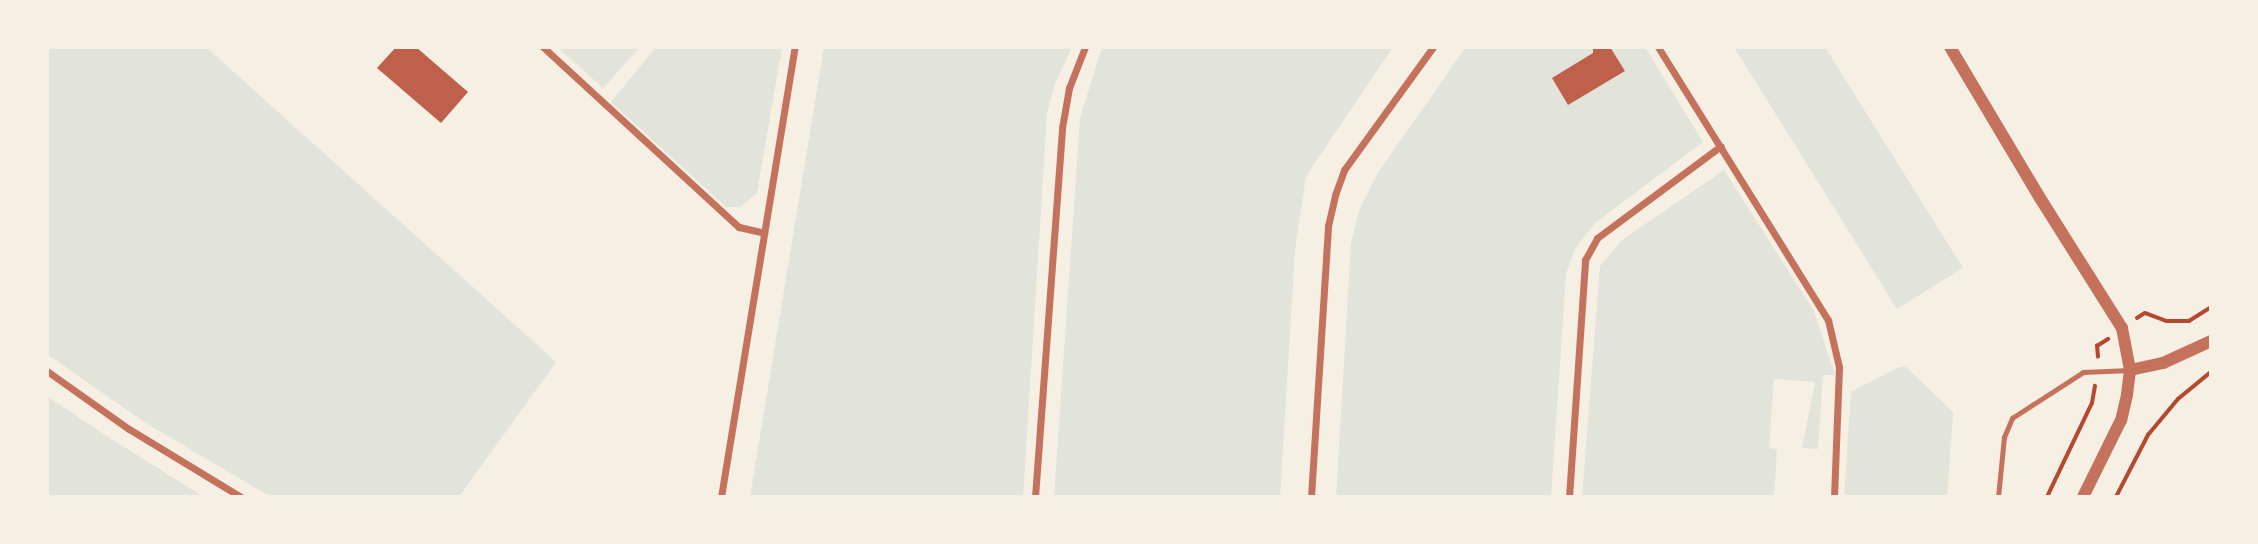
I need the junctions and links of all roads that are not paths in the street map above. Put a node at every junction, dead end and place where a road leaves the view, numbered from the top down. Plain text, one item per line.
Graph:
1 (543, 47) edge
2 (795, 47) edge
3 (1085, 47) edge
4 (1433, 47) edge
5 (1658, 47) edge
6 (1951, 47) edge
7 (1721, 146) junction
8 (764, 233) junction
9 (2211, 341) edge
10 (2130, 370) junction
11 (47, 371) edge
12 (241, 497) edge
13 (721, 497) edge
14 (1035, 497) edge
15 (1311, 497) edge
16 (1569, 497) edge
17 (1834, 497) edge
18 (1998, 497) edge
19 (2083, 497) edge

1 - 8 street
2 - 8 street
3 - 14 street
4 - 15 street
5 - 7 street
6 - 10 street
7 - 16 street
7 - 17 street
8 - 13 street
9 - 10 street
10 - 18 lane
10 - 19 street
11 - 12 street

